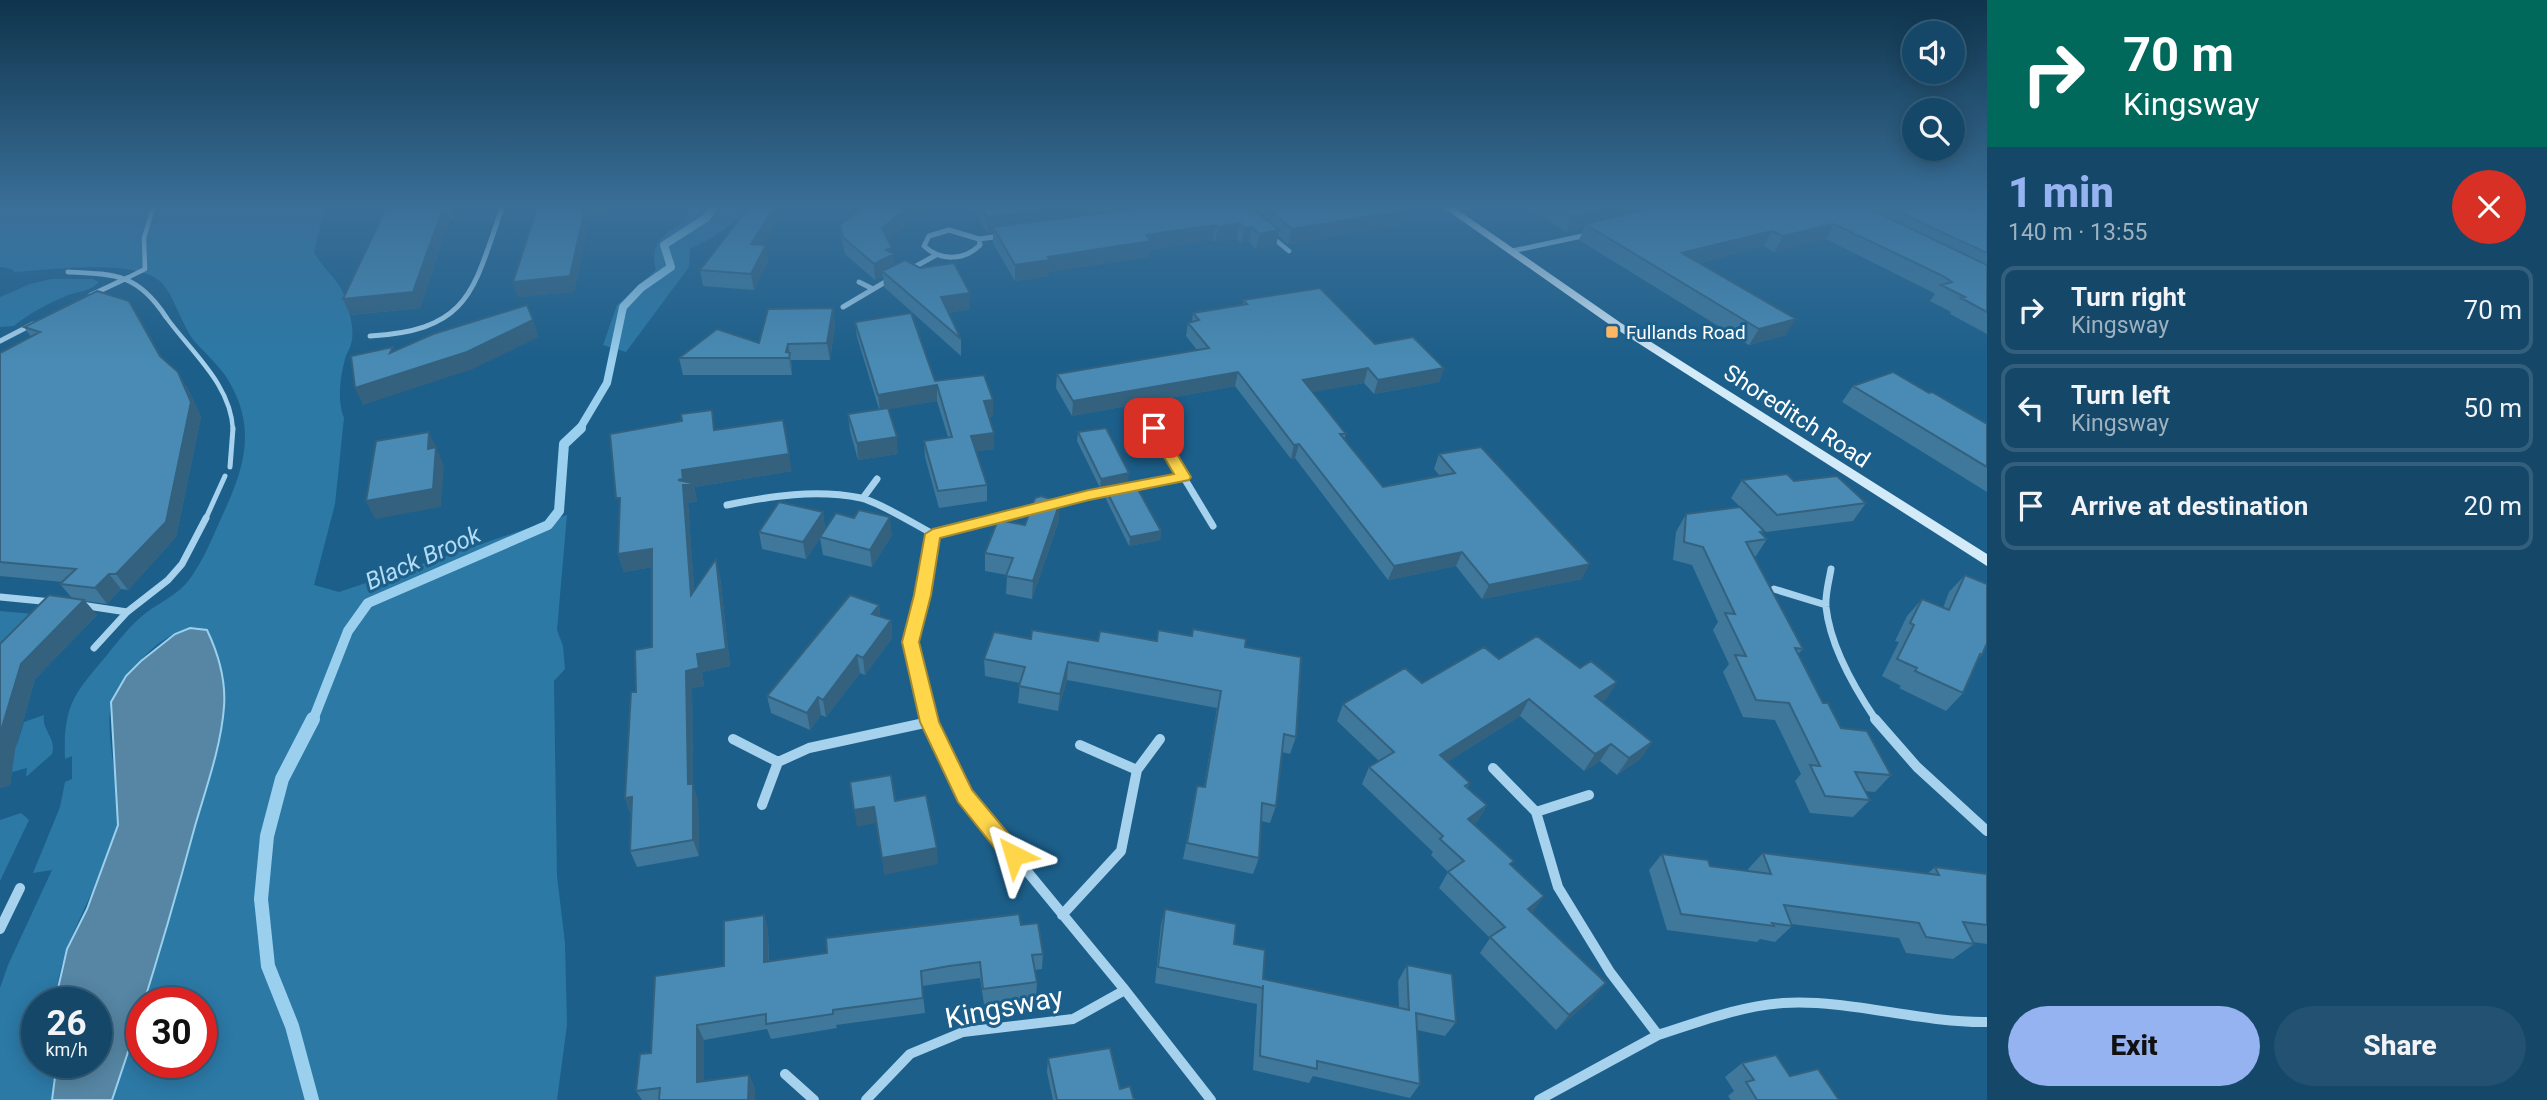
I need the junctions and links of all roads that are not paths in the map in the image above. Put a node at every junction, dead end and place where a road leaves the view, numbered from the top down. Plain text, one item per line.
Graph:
1 (143, 259) edge
2 (483, 259) edge
3 (927, 259) edge
4 (1524, 259) edge
5 (68, 272) dead end
6 (127, 278) junction
7 (859, 282) dead end
8 (871, 288) junction
9 (84, 298) edge
10 (844, 307) dead end
11 (166, 317) joint
12 (37, 321) edge
13 (370, 336) dead end
14 (2, 338) edge
15 (1154, 428) dead end
16 (230, 467) dead end
17 (225, 476) dead end
18 (1184, 477) junction
19 (877, 479) dead end
20 (863, 499) junction
21 (727, 505) dead end
22 (206, 518) joint
23 (1213, 526) dead end
24 (933, 534) junction
25 (1987, 561) edge
26 (1830, 569) dead end
27 (1774, 589) edge
28 (0, 597) edge
29 (65, 603) edge
30 (77, 604) edge
31 (1826, 605) junction
32 (127, 612) junction
33 (94, 648) dead end
34 (929, 722) junction
35 (733, 739) dead end
36 (1160, 739) dead end
37 (1080, 745) dead end
38 (778, 762) junction
39 (1493, 768) dead end
40 (1137, 770) junction
41 (1589, 796) dead end
42 (762, 805) dead end
43 (1536, 812) junction
44 (1987, 831) edge
45 (20, 888) dead end
46 (1062, 915) junction
47 (0, 929) edge
48 (1125, 990) junction
49 (1987, 1022) edge
50 (1658, 1035) junction
51 (785, 1073) dead end
52 (814, 1100) edge
53 (866, 1100) edge
54 (1211, 1100) edge
55 (1539, 1100) edge

1 - 6 lane
2 - 13 street
3 - 8 street
4 - 25 main road, Shoreditch Road
5 - 6 street
6 - 9 street
6 - 11 street
7 - 8 street
8 - 10 street
11 - 16 lane
12 - 14 street
15 - 18 street
17 - 22 lane
18 - 23 street
18 - 24 street
19 - 20 street
20 - 21 street
20 - 24 street
22 - 32 street
24 - 34 street
26 - 31 street
27 - 31 street
28 - 29 street
30 - 32 street
31 - 44 street
32 - 33 street
34 - 38 street
34 - 46 street
35 - 38 street
36 - 40 street
37 - 40 street
38 - 42 street
39 - 43 street
40 - 46 street
41 - 43 street
43 - 50 street
45 - 47 street
46 - 48 street
48 - 53 street, Kingsway
48 - 54 street
49 - 50 street
50 - 55 street
51 - 52 street

